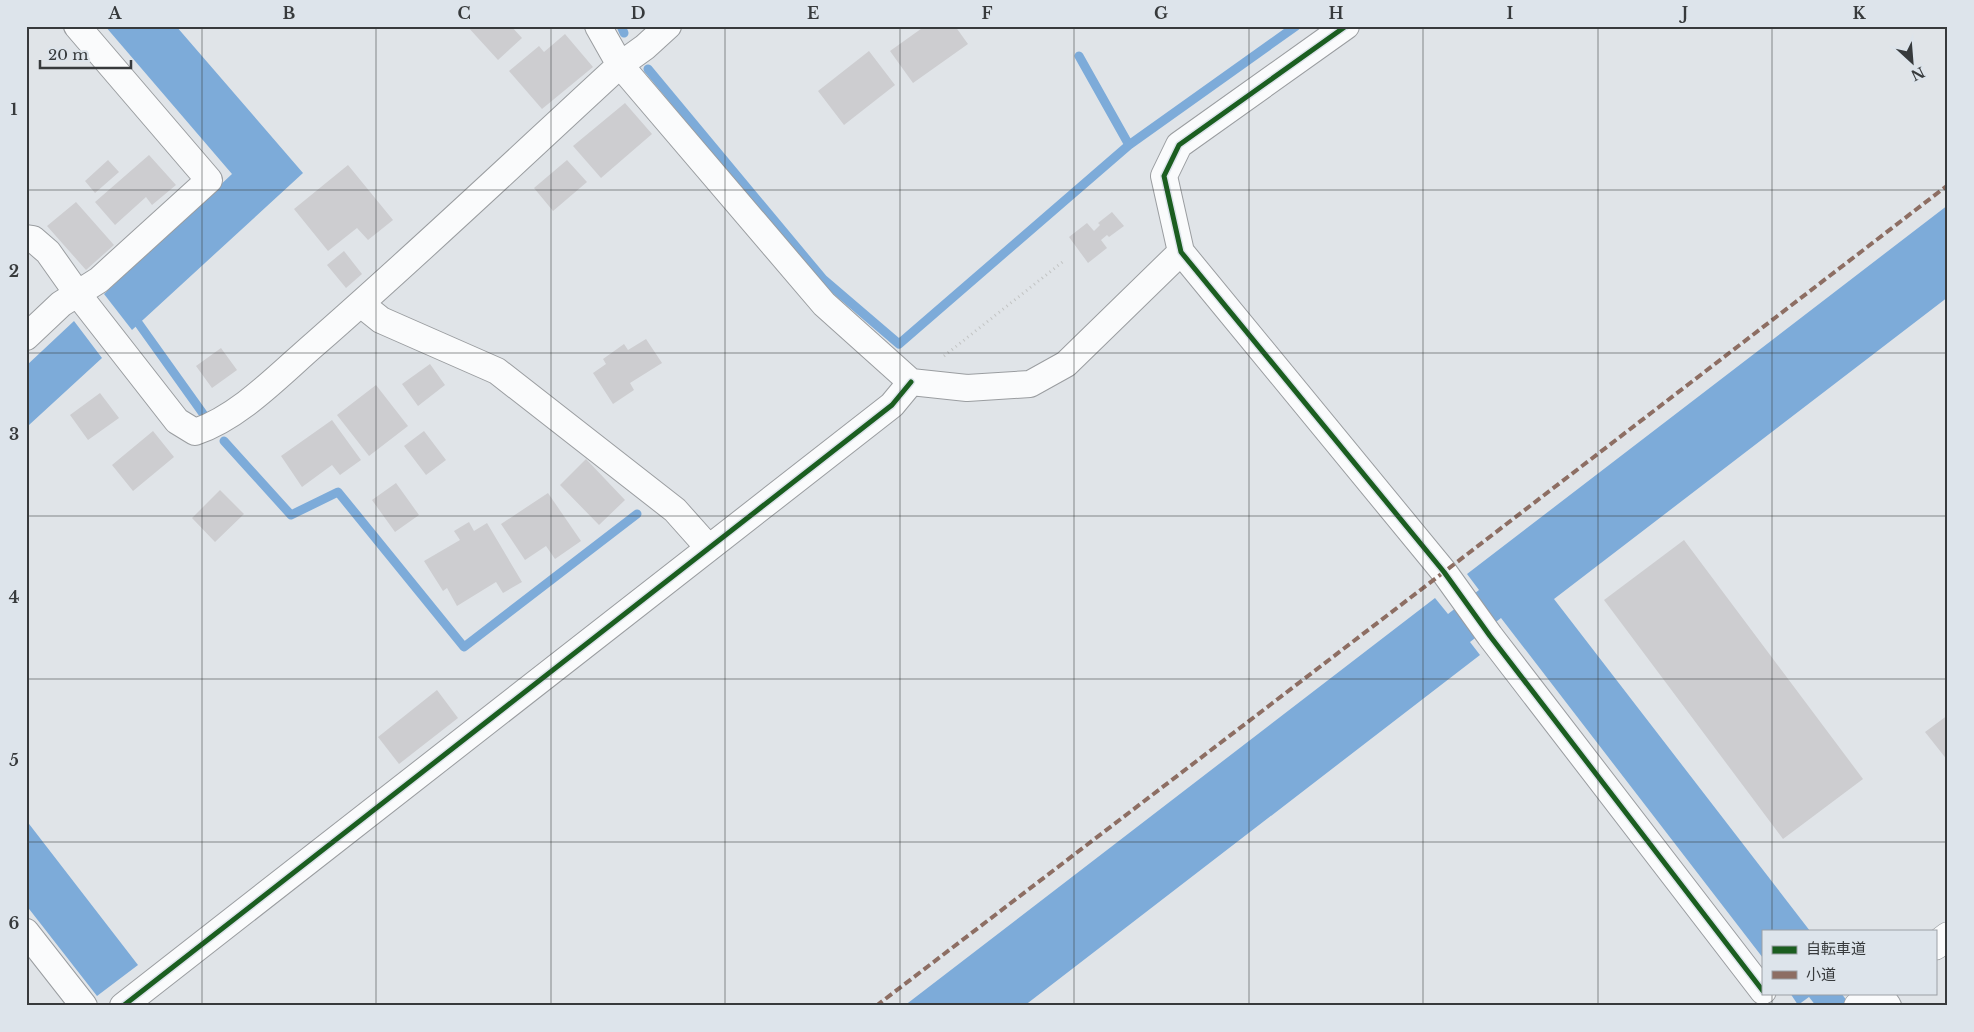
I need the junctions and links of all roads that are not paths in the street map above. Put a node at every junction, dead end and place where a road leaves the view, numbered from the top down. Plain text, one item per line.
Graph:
1 (77, 26) edge
2 (598, 26) edge
3 (668, 26) edge
4 (1346, 26) edge
5 (620, 65) junction
6 (26, 238) edge
7 (1182, 252) junction
8 (77, 293) junction
9 (361, 304) junction
10 (26, 338) edge
11 (911, 382) junction
12 (708, 547) junction
13 (26, 932) edge
14 (1948, 936) edge
15 (1936, 945) edge
16 (1762, 989) edge
17 (1765, 994) edge
18 (84, 1006) edge
19 (123, 1006) edge
20 (1774, 1006) edge

1 - 8 street
2 - 5 street
3 - 5 street
4 - 7 street
5 - 9 street
5 - 11 street
6 - 8 street
7 - 11 street
7 - 16 street
8 - 9 street
8 - 10 street
9 - 12 street
11 - 12 street
12 - 19 street
13 - 18 street
14 - 15 street
17 - 20 street

